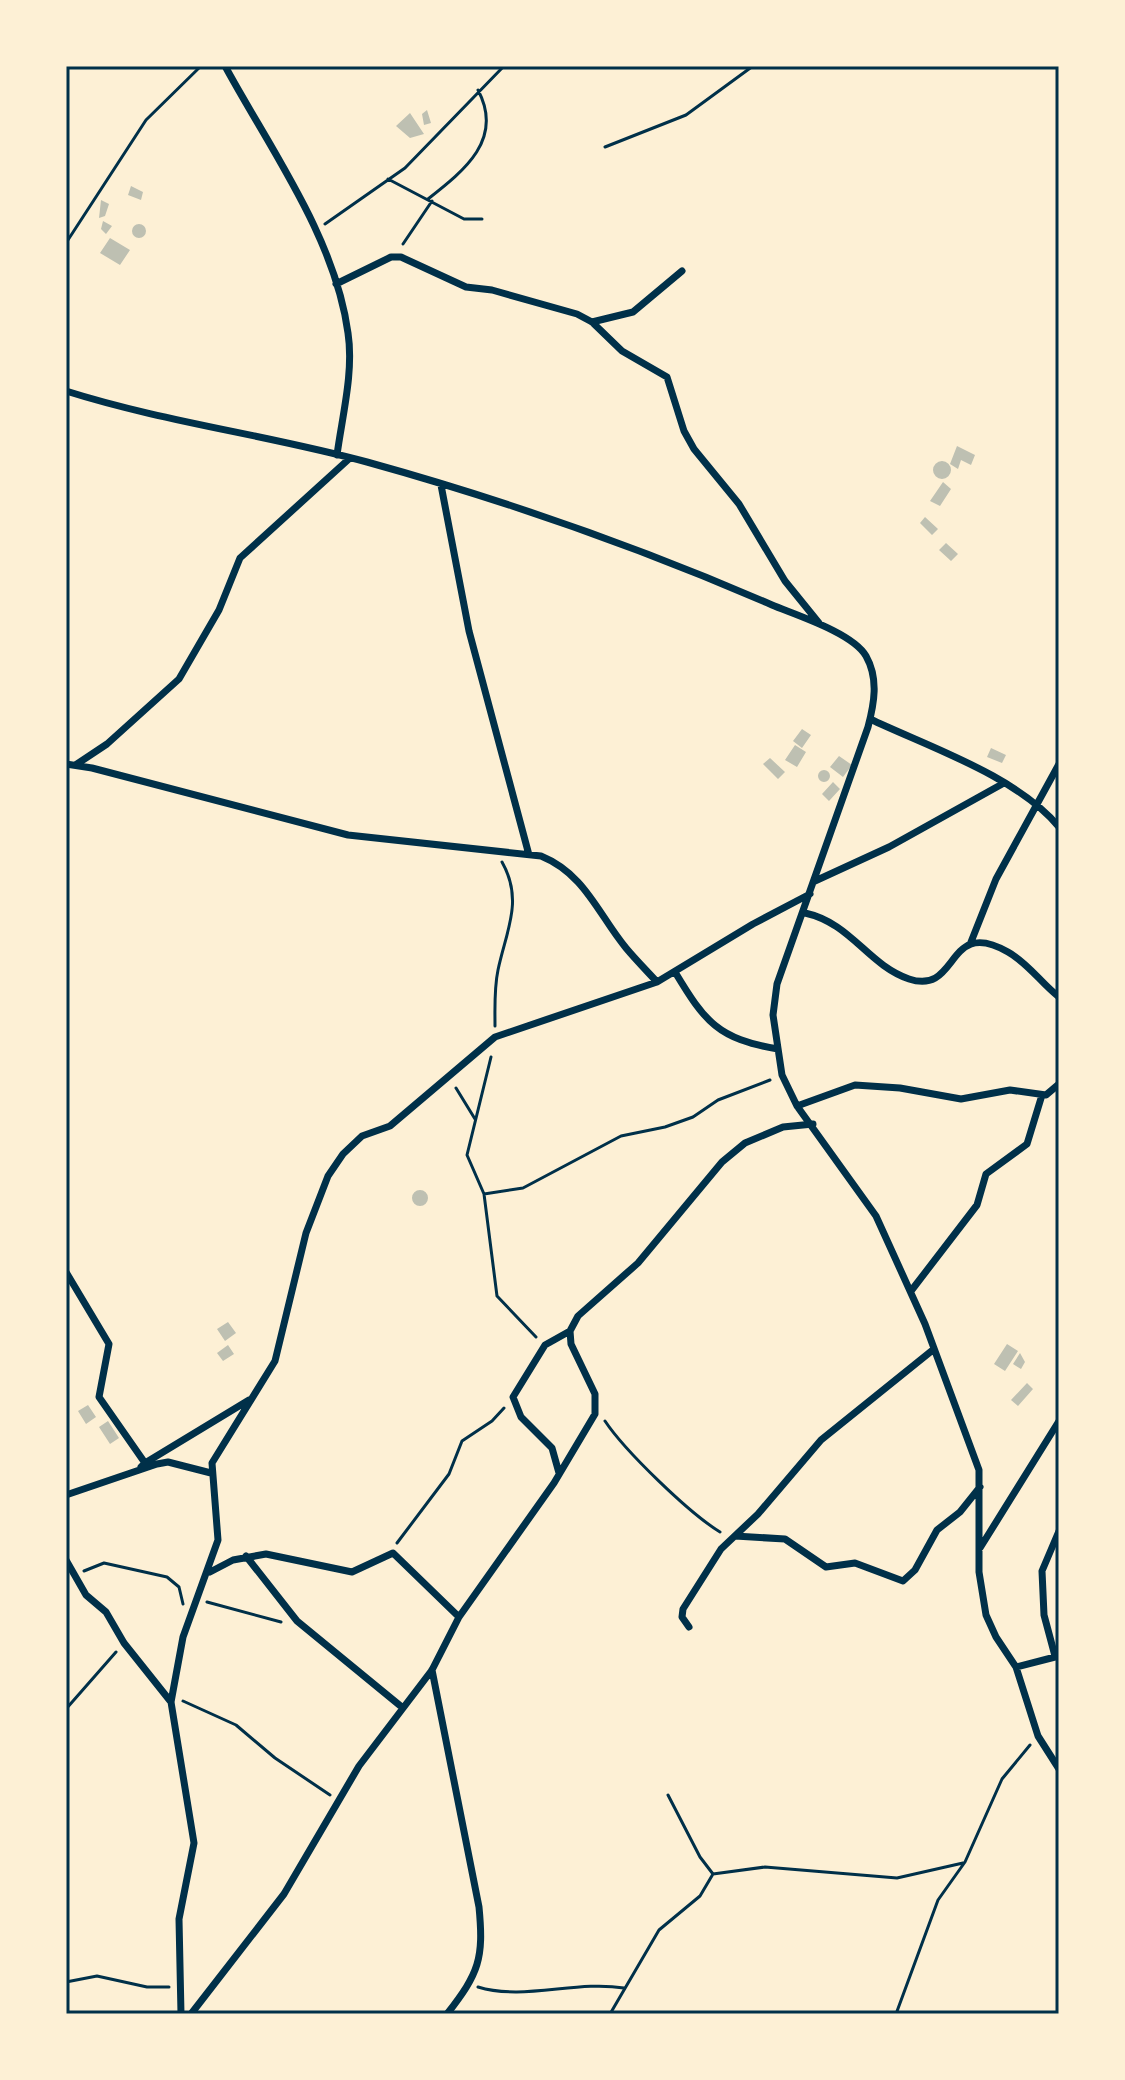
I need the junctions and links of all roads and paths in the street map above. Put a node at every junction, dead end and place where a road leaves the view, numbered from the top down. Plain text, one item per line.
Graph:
1 (201, 66) edge
2 (225, 66) edge
3 (504, 66) edge
4 (753, 66) edge
5 (478, 90) junction
6 (605, 147) dead end
7 (388, 179) junction
8 (430, 200) junction
9 (482, 219) dead end
10 (316, 231) junction
11 (66, 243) edge
12 (396, 257) junction
13 (682, 271) dead end
14 (336, 284) junction
15 (592, 322) junction
16 (66, 391) edge
17 (337, 455) junction
18 (350, 458) junction
19 (441, 485) junction
20 (822, 626) junction
21 (870, 719) junction
22 (66, 764) edge
23 (77, 764) junction
24 (1059, 764) edge
25 (1004, 783) junction
26 (1037, 804) junction
27 (1057, 823) edge
28 (496, 852) junction
29 (529, 855) junction
30 (815, 881) junction
31 (810, 894) junction
32 (805, 913) junction
33 (971, 942) junction
34 (675, 972) junction
35 (657, 982) junction
36 (1059, 997) edge
37 (495, 1037) junction
38 (778, 1049) junction
39 (448, 1074) junction
40 (782, 1075) junction
41 (1059, 1084) edge
42 (1042, 1095) junction
43 (797, 1106) junction
44 (477, 1121) junction
45 (813, 1124) junction
46 (484, 1194) junction
47 (66, 1272) edge
48 (911, 1291) junction
49 (570, 1331) junction
50 (545, 1345) junction
51 (934, 1349) junction
52 (513, 1397) junction
53 (253, 1398) junction
54 (597, 1408) junction
55 (1059, 1421) edge
56 (143, 1465) junction
57 (211, 1473) junction
58 (559, 1474) junction
59 (981, 1487) junction
60 (66, 1495) edge
61 (1059, 1531) edge
62 (735, 1536) junction
63 (979, 1549) junction
64 (393, 1553) junction
65 (246, 1556) junction
66 (67, 1562) edge
67 (210, 1572) junction
68 (199, 1600) junction
69 (459, 1617) junction
70 (297, 1621) junction
71 (188, 1626) junction
72 (689, 1627) dead end
73 (124, 1643) junction
74 (1057, 1656) edge
75 (1016, 1667) junction
76 (432, 1670) junction
77 (171, 1700) junction
78 (403, 1708) junction
79 (66, 1709) edge
80 (1038, 1736) junction
81 (1059, 1769) edge
82 (668, 1795) dead end
83 (339, 1801) junction
84 (965, 1862) junction
85 (713, 1874) junction
86 (66, 1982) edge
87 (470, 1984) junction
88 (181, 1988) junction
89 (624, 1988) junction
90 (181, 2014) edge
91 (191, 2014) edge
92 (447, 2014) edge
93 (610, 2014) edge
94 (896, 2014) edge

1 - 11 path
2 - 10 street
3 - 5 path
4 - 6 path
5 - 7 path
5 - 8 path
7 - 8 path
7 - 10 path
8 - 9 path
8 - 12 path
10 - 14 street
12 - 14 street
12 - 15 street
13 - 15 street
14 - 17 street
15 - 20 street
16 - 17 street
17 - 18 street
18 - 19 street
18 - 23 street
19 - 20 street
19 - 29 street
20 - 21 street
21 - 25 street
21 - 30 street
22 - 23 street
23 - 28 street
24 - 26 street
25 - 26 street
25 - 30 street
26 - 27 street
26 - 33 street
28 - 29 street
28 - 37 path
29 - 35 street
30 - 31 street
31 - 32 street
31 - 34 street
32 - 33 street
32 - 38 street
33 - 36 street
34 - 35 street
34 - 38 street
35 - 37 street
37 - 39 street
37 - 44 path
38 - 40 street
39 - 44 path
39 - 53 street
40 - 43 street
40 - 46 path
41 - 42 street
42 - 43 street
42 - 48 street
43 - 45 street
44 - 46 path
45 - 48 street
45 - 49 street
46 - 50 path
47 - 56 street
48 - 51 street
49 - 50 street
49 - 54 street
50 - 52 street
51 - 59 street
51 - 62 street
52 - 58 street
52 - 64 path
53 - 56 street
53 - 57 street
54 - 58 street
54 - 62 path
55 - 63 street
56 - 57 street
56 - 60 street
57 - 67 street
58 - 69 street
59 - 62 street
59 - 63 street
61 - 74 street
62 - 72 street
63 - 75 street
64 - 65 street
64 - 69 street
65 - 67 street
65 - 70 street
66 - 71 path
66 - 73 street
67 - 68 street
68 - 70 path
68 - 71 street
69 - 76 street
70 - 78 street
71 - 77 street
73 - 77 street
73 - 79 path
74 - 75 street
75 - 80 street
76 - 78 street
76 - 87 street
77 - 83 path
77 - 88 street
78 - 83 street
80 - 81 street
80 - 84 path
82 - 85 path
83 - 91 street
84 - 85 path
84 - 94 path
85 - 89 path
86 - 88 path
87 - 89 path
87 - 92 street
88 - 90 street
89 - 93 path

